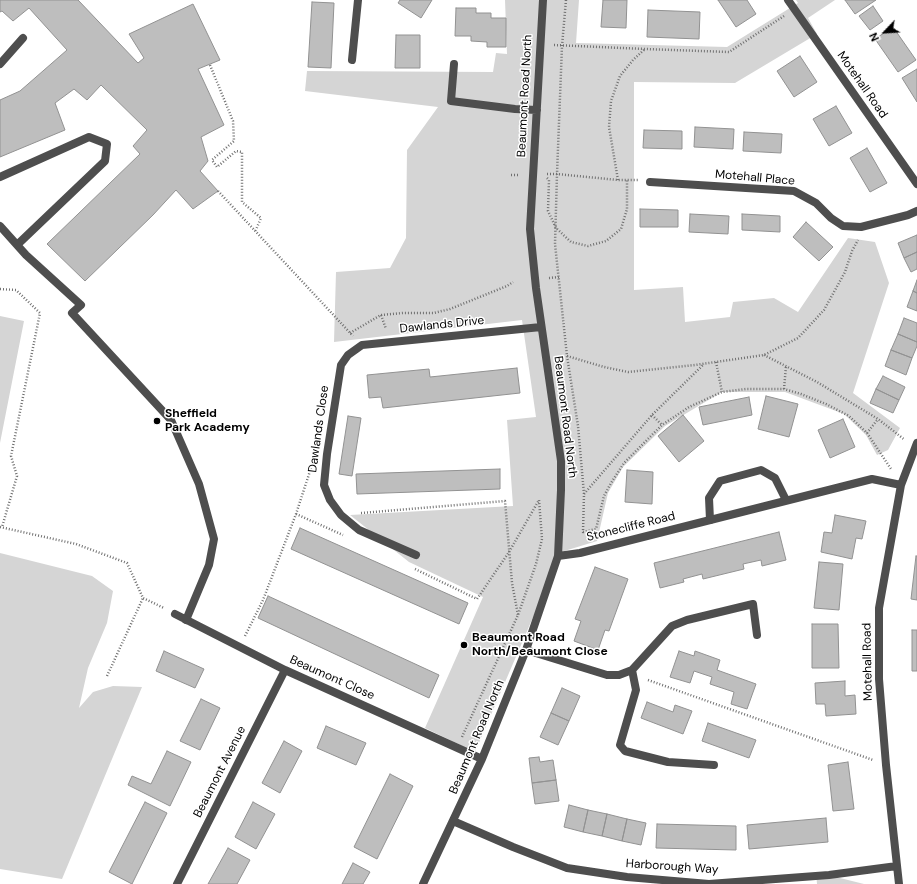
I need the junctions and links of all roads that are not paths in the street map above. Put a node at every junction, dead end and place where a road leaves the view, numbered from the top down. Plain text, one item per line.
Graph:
1 (358, 0) edge
2 (543, 0) edge
3 (788, 0) edge
4 (23, 38) dead end
5 (352, 60) dead end
6 (0, 64) edge
7 (454, 64) dead end
8 (537, 110) junction
9 (0, 177) edge
10 (650, 182) dead end
11 (917, 184) edge
12 (917, 211) edge
13 (0, 226) edge
14 (17, 245) junction
15 (541, 327) junction
16 (348, 355) joint
17 (916, 445) edge
18 (913, 465) edge
19 (901, 485) junction
20 (786, 500) junction
21 (710, 520) junction
22 (416, 555) road end
23 (558, 556) junction
24 (175, 614) road end
25 (186, 620) junction
26 (757, 635) dead end
27 (526, 650) junction
28 (285, 670) junction
29 (632, 670) junction
30 (482, 759) junction
31 (714, 765) dead end
32 (453, 821) junction
33 (897, 866) junction
34 (177, 884) edge
35 (424, 884) edge
36 (899, 884) edge

1 - 5 street
2 - 8 street, Beaumont Road North
3 - 11 street, Motehall Road
4 - 6 street
7 - 8 street
8 - 15 street, Beaumont Road North
9 - 14 street
10 - 12 street, Motehall Place
13 - 14 street
14 - 25 street
15 - 16 street, Dawlands Drive
15 - 23 street, Beaumont Road North
16 - 22 street, Dawlands Close
17 - 18 street, Motehall Road
18 - 19 street, Motehall Road
19 - 20 street, Stonecliffe Road
19 - 33 street, Motehall Road
20 - 21 street, Stonecliffe Road
20 - 21 street
21 - 23 street, Stonecliffe Road
23 - 27 street, Beaumont Road North
24 - 25 street, Beaumont Close
25 - 28 street, Beaumont Close
26 - 29 street
27 - 29 street
27 - 30 street, Beaumont Road North
28 - 30 street, Beaumont Close
28 - 34 street, Beaumont Avenue
29 - 31 street
30 - 32 street, Beaumont Road North
32 - 33 street, Harborough Way
32 - 35 street, Beaumont Road North
33 - 36 street, Motehall Road

